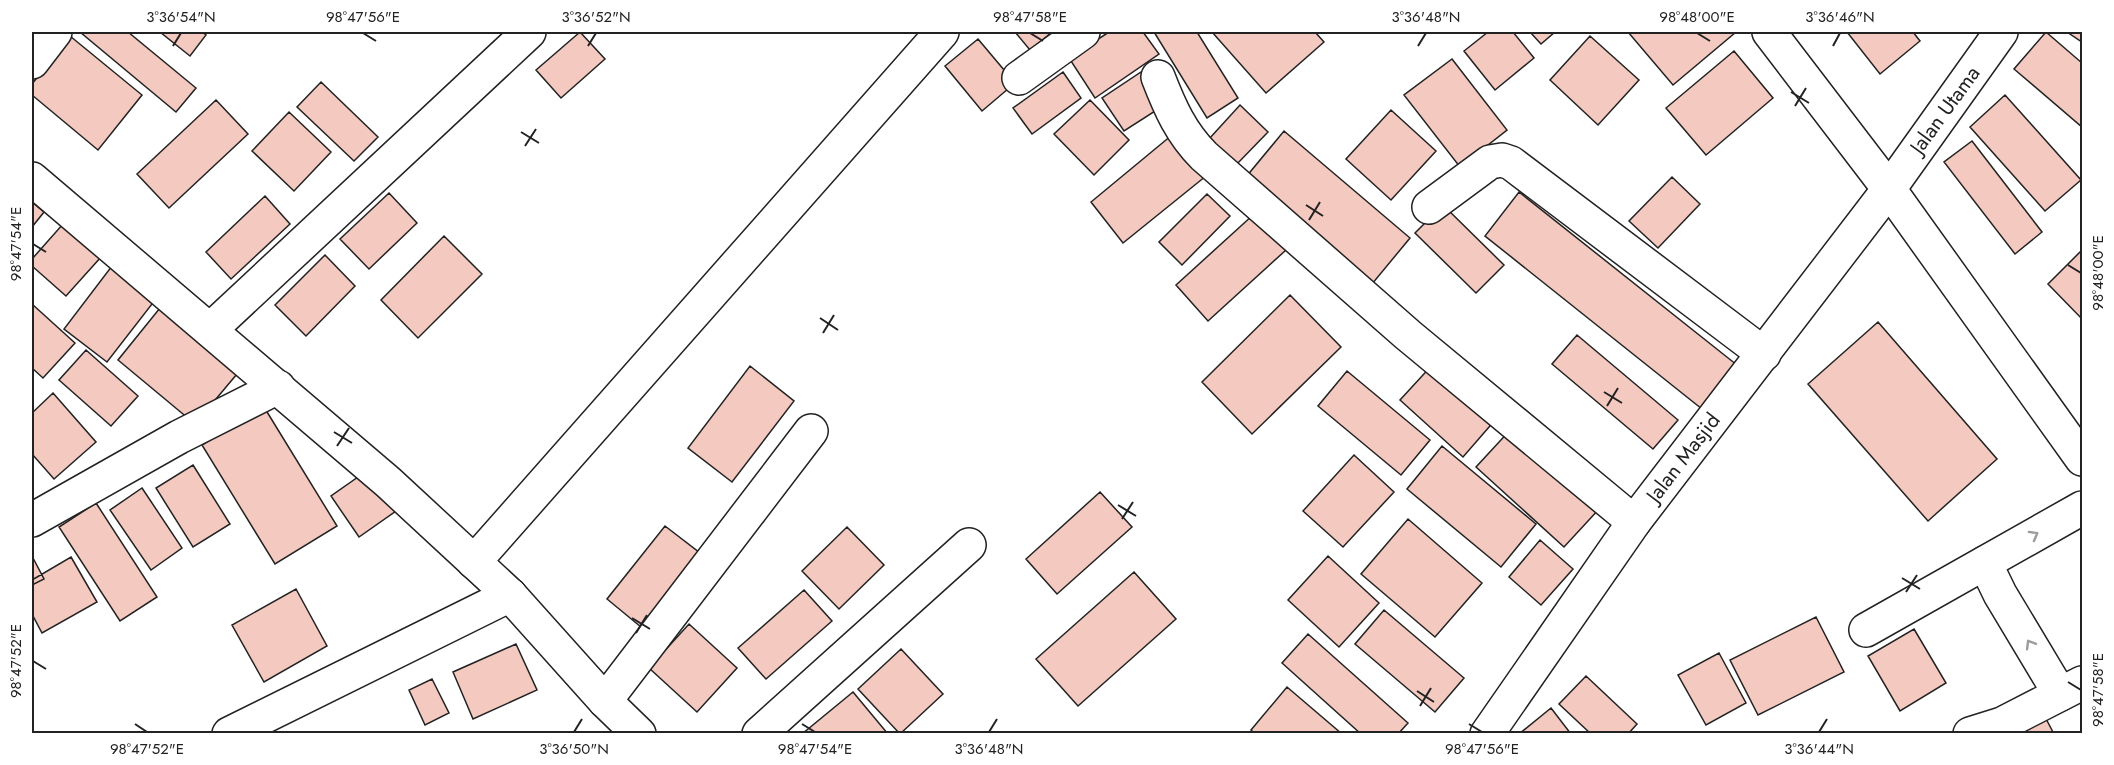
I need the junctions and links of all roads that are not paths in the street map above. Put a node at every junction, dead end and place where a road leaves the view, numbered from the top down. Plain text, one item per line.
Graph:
1 (55, 32) edge
2 (529, 32) edge
3 (942, 32) edge
4 (1083, 32) edge
5 (1768, 32) edge
6 (2001, 32) edge
7 (32, 62) edge
8 (1158, 77) dead end
9 (1019, 78) dead end
10 (32, 179) edge
11 (1889, 189) junction
12 (1429, 207) dead end
13 (210, 330) junction
14 (1764, 354) junction
15 (278, 387) junction
16 (811, 431) dead end
17 (2082, 459) edge
18 (2082, 508) edge
19 (32, 520) edge
20 (1634, 522) junction
21 (969, 545) dead end
22 (474, 562) junction
23 (1985, 562) junction
24 (510, 596) junction
25 (1866, 630) dead end
26 (2071, 689) edge
27 (605, 700) junction
28 (229, 734) edge
29 (639, 734) edge
30 (759, 734) edge
31 (1487, 734) edge
32 (1970, 734) edge

1 - 7 main road
2 - 13 main road
3 - 22 main road
4 - 9 main road
5 - 11 main road
6 - 11 main road, Jalan Utama
8 - 20 main road
10 - 13 main road
11 - 14 main road, Jalan Masjid
11 - 17 main road
12 - 14 main road
13 - 15 main road
14 - 20 main road, Jalan Masjid
15 - 19 main road
15 - 22 main road
16 - 27 main road
23 -> 18 main road
20 - 31 main road, Jalan Masjid
21 - 30 main road
22 - 24 main road
23 - 25 main road
26 -> 23 main road
24 - 27 main road
24 - 28 main road
26 - 32 main road
27 - 29 main road

